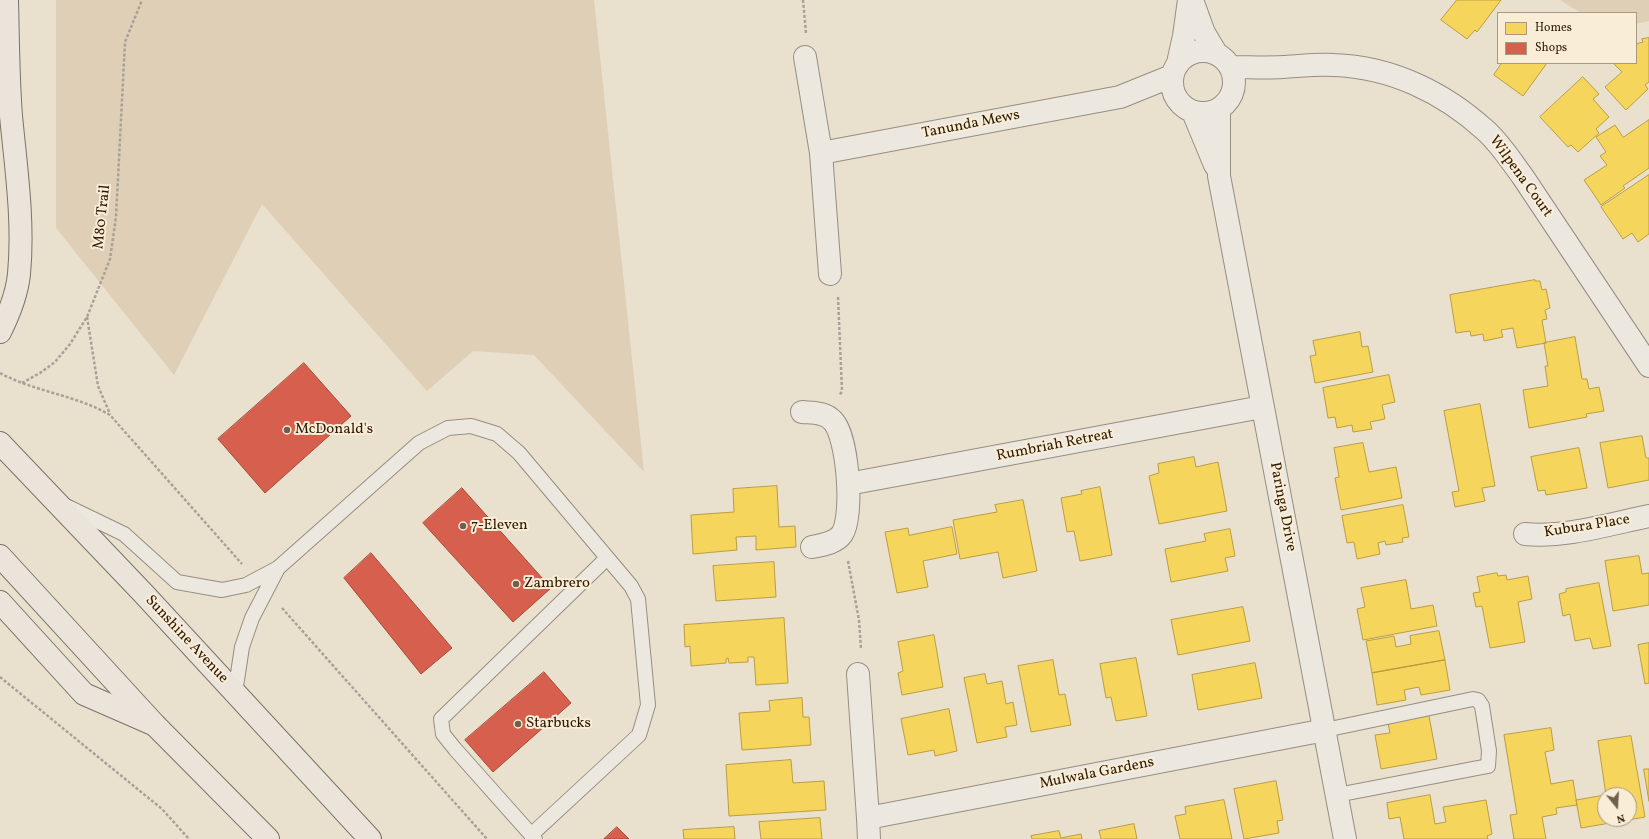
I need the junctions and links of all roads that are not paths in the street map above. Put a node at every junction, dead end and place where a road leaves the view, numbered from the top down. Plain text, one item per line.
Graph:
1 (2, 0) edge
2 (7, 0) edge
3 (1189, 0) edge
4 (1192, 0) edge
5 (0, 20) edge
6 (805, 57) road end
7 (1224, 60) junction
8 (1283, 67) junction
9 (1175, 69) junction
10 (1233, 91) junction
11 (1120, 97) junction
12 (1185, 106) junction
13 (1219, 109) junction
14 (821, 153) junction
15 (1219, 176) junction
16 (830, 274) road end
17 (0, 332) edge
18 (1649, 366) edge
19 (1262, 407) junction
20 (812, 413) road end
21 (0, 443) edge
22 (848, 484) junction
23 (56, 501) junction
24 (1649, 516) edge
25 (1525, 534) dead end
26 (812, 547) dead end
27 (0, 556) edge
28 (607, 558) junction
29 (278, 568) junction
30 (0, 602) edge
31 (858, 674) road end
32 (235, 693) junction
33 (155, 725) junction
34 (1325, 730) junction
35 (1337, 795) junction
36 (869, 828) edge
37 (533, 837) edge
38 (268, 839) edge
39 (370, 839) edge
40 (1345, 839) edge

1 - 5 main road
2 - 17 main road
3 - 9 street
4 - 7 street
6 - 14 street
7 - 8 street, Wilpena Court
7 - 9 street
7 - 10 street
8 - 10 street, Wilpena Court
8 - 18 street, Wilpena Court
9 - 11 street, Tanunda Mews
9 - 12 street
10 - 13 street
11 - 12 street, Tanunda Mews
11 - 14 street, Tanunda Mews
12 - 13 street
12 - 15 street, Paringa Drive
13 - 15 street, Paringa Drive
14 - 16 street
15 - 19 street, Paringa Drive
19 - 22 street, Rumbriah Retreat
19 - 34 street, Paringa Drive
20 - 22 street
21 - 23 main road, Sunshine Avenue
22 - 26 street
23 - 29 lane
23 - 32 main road, Sunshine Avenue
24 - 25 street, Kubura Place
27 - 33 main road
28 - 29 lane
28 - 37 lane
28 - 37 lane
29 - 32 lane
30 - 33 main road
31 - 36 street, Mulwala Gardens
32 - 39 main road, Sunshine Avenue
33 - 38 main road
34 - 35 street, Paringa Drive
34 - 35 lane
34 - 36 street, Mulwala Gardens
35 - 40 street, Paringa Drive

